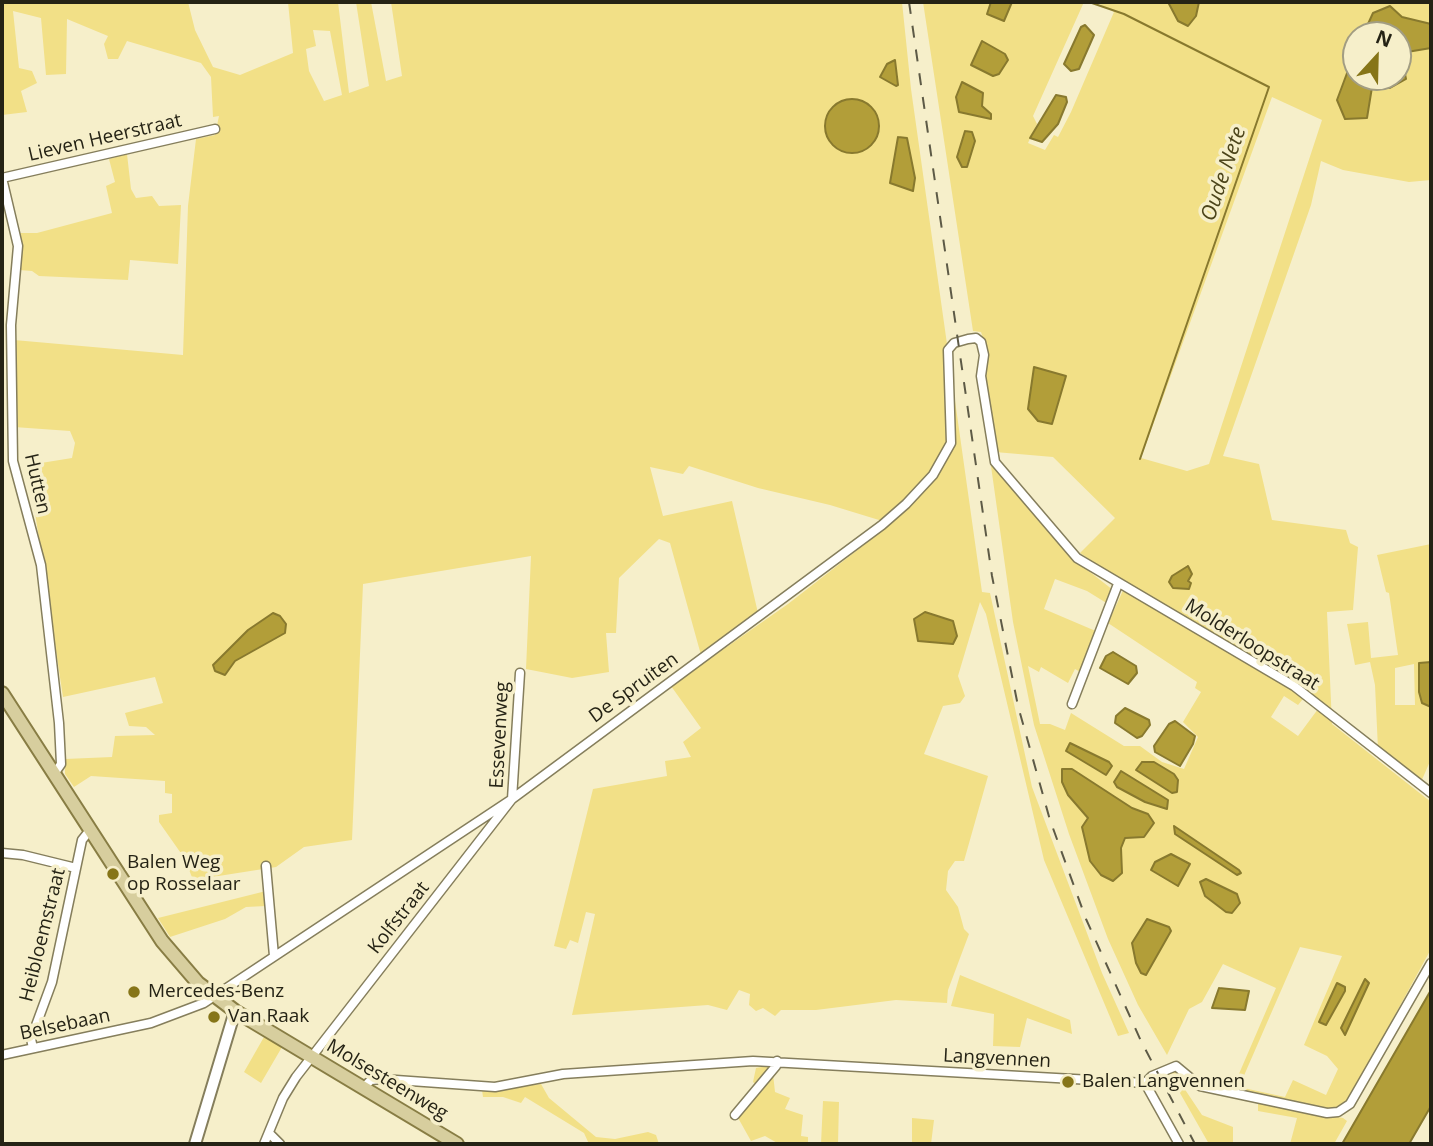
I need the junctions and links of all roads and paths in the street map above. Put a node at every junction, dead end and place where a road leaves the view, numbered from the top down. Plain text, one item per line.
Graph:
1 (215, 130) dead end
2 (2, 178) edge
3 (968, 339) joint
4 (1118, 584) junction
5 (520, 673) dead end
6 (4, 697) edge
7 (1072, 704) dead end
8 (54, 774) junction
9 (1431, 793) edge
10 (512, 799) junction
11 (90, 830) junction
12 (2, 853) edge
13 (266, 866) dead end
14 (76, 868) junction
15 (274, 956) junction
16 (1431, 964) edge
17 (213, 996) junction
18 (234, 1011) junction
19 (33, 1048) junction
20 (2, 1055) edge
21 (312, 1057) junction
22 (777, 1061) junction
23 (1145, 1083) junction
24 (363, 1088) junction
25 (735, 1115) dead end
26 (268, 1133) junction
27 (195, 1144) edge
28 (264, 1144) edge
29 (280, 1144) edge
30 (457, 1144) edge
31 (1179, 1144) edge

1 - 2 street, Lieven Heerstraat
2 - 8 street, Hutten
3 - 4 street, Molderloopstraat
3 - 10 street, De Spruiten
4 - 7 street
4 - 9 street, Molderloopstraat
5 - 10 street, Essevenweg
6 - 8 main road, Molsesteenweg
8 - 11 main road, Molsesteenweg
10 - 15 street, De Spruiten
10 - 21 street, Kolfstraat
11 - 14 street, Heibloemstraat
11 - 17 main road, Molsesteenweg
12 - 14 street
13 - 15 street
14 - 19 street, Heibloemstraat
15 - 17 street, De Spruiten
16 - 23 street
17 - 18 main road, Molsesteenweg
17 - 19 street, Belsebaan
18 - 21 main road, Molsesteenweg
18 - 27 street
19 - 20 street, Belsebaan
21 - 24 main road, Molsesteenweg
21 - 26 street, Kolfstraat
22 - 23 street, Langvennen
22 - 24 street, Langvennen
22 - 25 street
23 - 31 street
24 - 30 main road, Molsesteenweg
26 - 28 street, Kolfstraat
26 - 29 street

